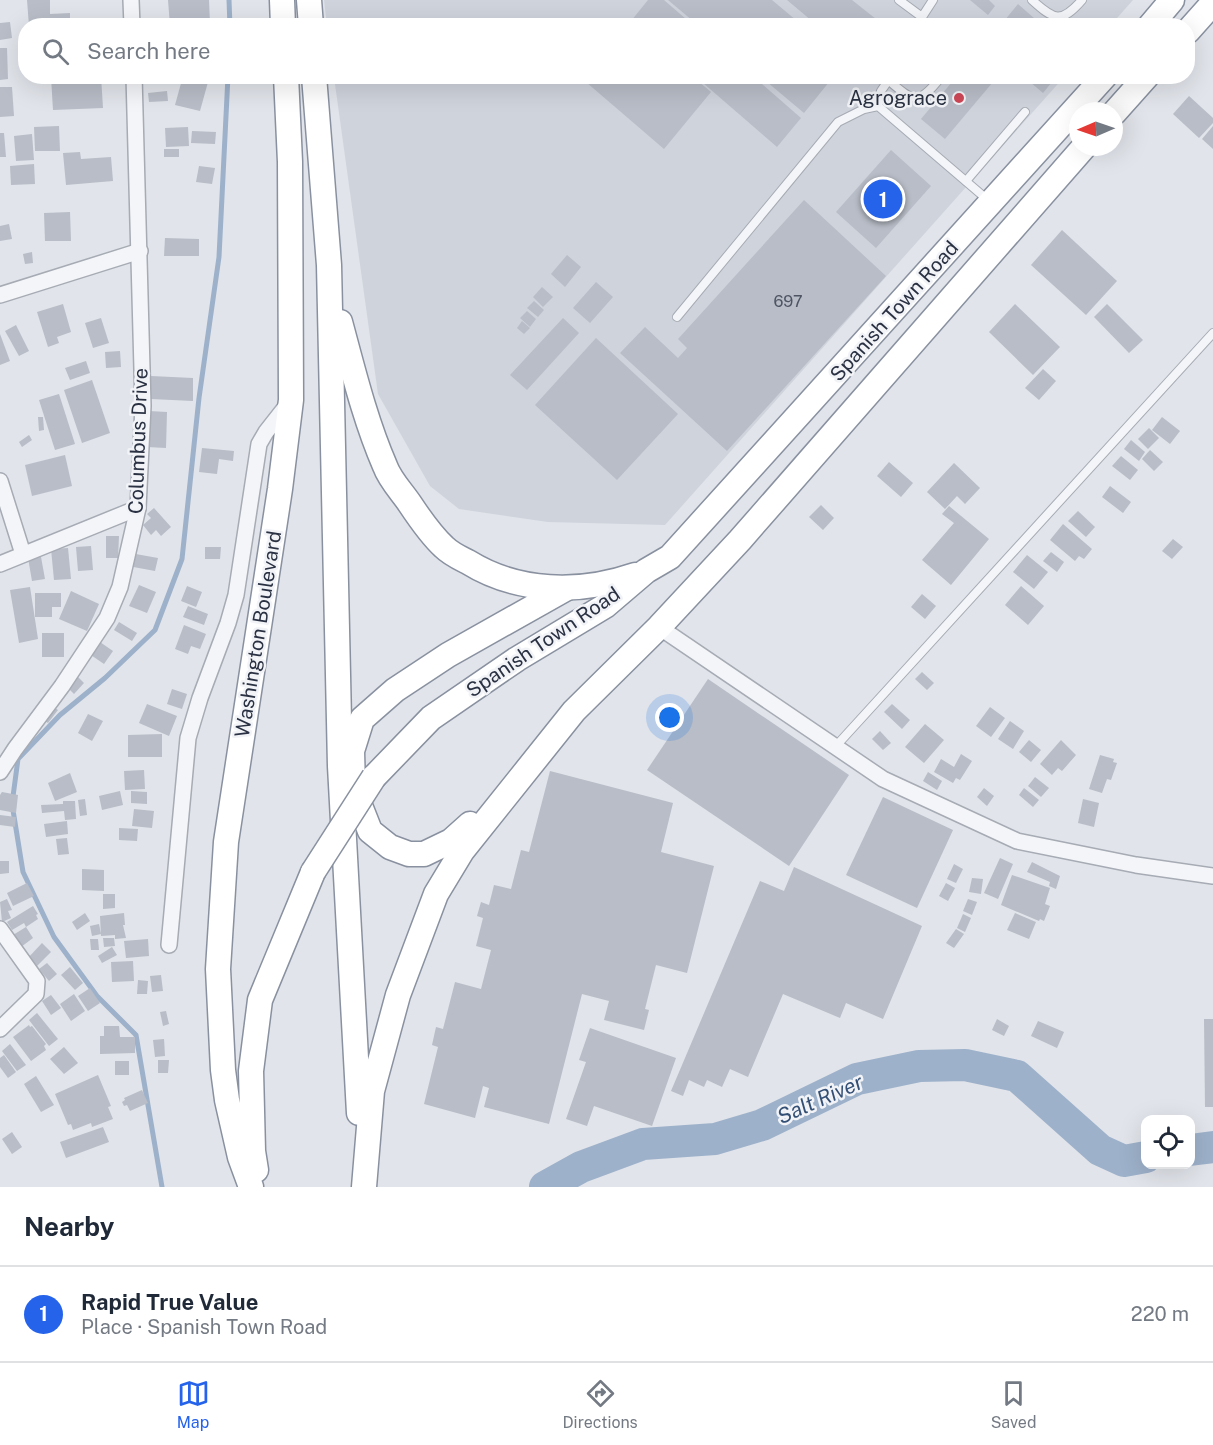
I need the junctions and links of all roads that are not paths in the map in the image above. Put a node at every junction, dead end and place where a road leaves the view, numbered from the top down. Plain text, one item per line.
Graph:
1 (131, 0) edge
2 (282, 0) edge
3 (309, 0) edge
4 (899, 0) edge
5 (933, 0) edge
6 (1032, 0) edge
7 (1082, 0) edge
8 (1213, 3) edge
9 (132, 18) edge
10 (283, 18) edge
11 (310, 18) edge
12 (918, 18) edge
13 (923, 18) edge
14 (1195, 23) edge
15 (134, 84) edge
16 (286, 84) edge
17 (315, 84) edge
18 (886, 84) edge
19 (896, 84) edge
20 (934, 84) edge
21 (1098, 84) edge
22 (1140, 84) edge
23 (1123, 103) edge
24 (878, 106) junction
25 (1025, 112) dead end
26 (1076, 156) edge
27 (966, 181) junction
28 (998, 196) junction
29 (1026, 212) junction
30 (140, 251) junction
31 (329, 265) junction
32 (0, 295) edge
33 (677, 317) dead end
34 (1213, 333) edge
35 (291, 400) junction
36 (0, 481) edge
37 (138, 508) junction
38 (23, 555) junction
39 (0, 564) edge
40 (646, 571) junction
41 (567, 588) junction
42 (659, 627) junction
43 (836, 746) junction
44 (0, 772) edge
45 (517, 782) junction
46 (343, 824) junction
47 (1213, 876) edge
48 (0, 929) edge
49 (169, 945) dead end
50 (0, 1029) edge
51 (251, 1187) edge
52 (259, 1187) edge
53 (364, 1187) edge

1 - 9 street
2 - 10 highway
3 - 11 highway
4 - 12 lane
5 - 13 lane
6 - 7 lane
8 - 14 highway
15 - 30 street, Columbus Drive
16 - 35 highway, Washington Boulevard
17 - 31 highway
18 - 24 lane
19 - 20 lane
21 - 28 highway, Spanish Town Road
22 - 23 highway
24 - 27 lane
24 - 33 lane
25 - 27 lane
26 - 29 highway, Spanish Town Road
27 - 28 lane
28 - 29 highway
28 - 40 highway, Spanish Town Road
29 - 42 highway, Spanish Town Road
30 - 32 street
30 - 37 street, Columbus Drive
31 - 41 highway
31 - 46 highway
34 - 43 lane
35 - 49 street
35 - 51 highway, Washington Boulevard
36 - 38 street
37 - 38 street
37 - 44 street, Columbus Drive
38 - 39 street
40 - 41 highway
40 - 46 highway, Spanish Town Road, bridge
41 - 45 highway
42 - 43 street
42 - 45 highway, Spanish Town Road
43 - 47 street
45 - 53 highway, Spanish Town Road
46 - 52 highway, Spanish Town Road, bridge
46 - 53 highway
48 - 50 street

